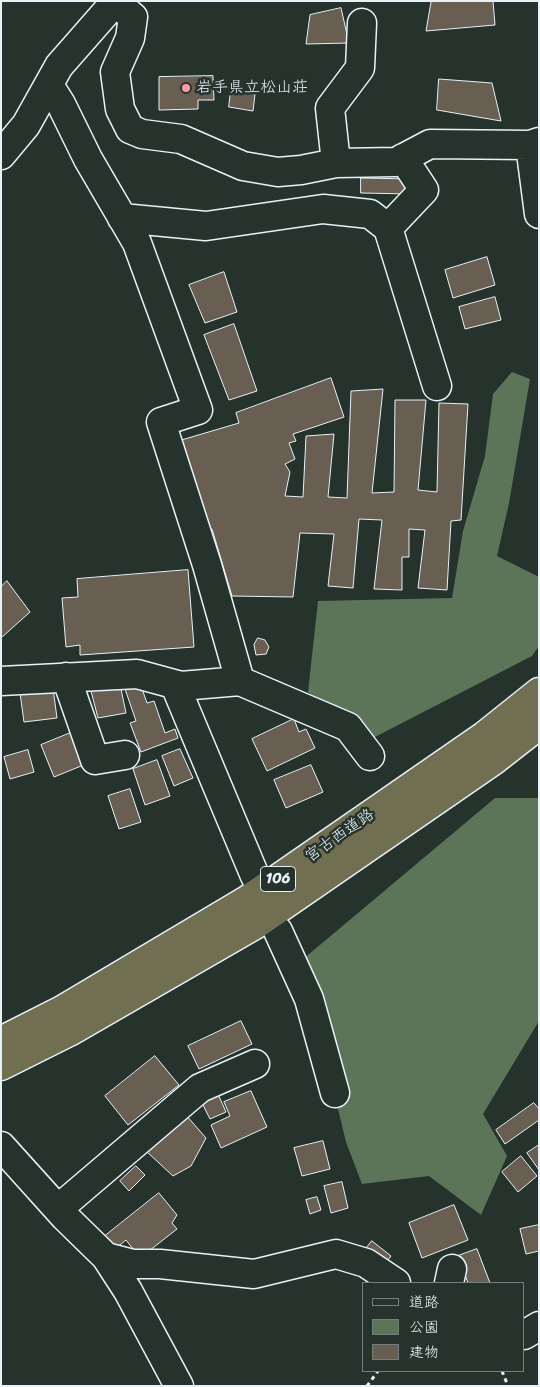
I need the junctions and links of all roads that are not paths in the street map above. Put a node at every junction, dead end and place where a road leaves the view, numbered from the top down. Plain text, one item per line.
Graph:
1 (116, 2) edge
2 (362, 23) dead end
3 (49, 85) junction
4 (534, 143) edge
5 (1, 155) edge
6 (403, 158) junction
7 (336, 163) junction
8 (539, 214) edge
9 (122, 218) junction
10 (388, 228) junction
11 (437, 386) dead end
12 (66, 677) junction
13 (1, 681) edge
14 (240, 681) junction
15 (175, 685) junction
16 (539, 692) edge
17 (539, 725) edge
18 (124, 755) dead end
19 (370, 756) dead end
20 (255, 876) dead end
21 (278, 931) dead end
22 (1, 1041) edge
23 (255, 1064) dead end
24 (1, 1066) edge
25 (335, 1094) dead end
26 (1, 1146) edge
27 (58, 1209) junction
28 (106, 1258) junction
29 (394, 1282) edge
30 (539, 1326) edge
31 (525, 1334) edge
32 (179, 1386) edge

1 - 3 street
1 - 7 street
2 - 7 street
3 - 5 street
3 - 9 street
4 - 6 street
4 - 8 street
6 - 7 street
6 - 10 street
9 - 10 street
9 - 14 street
10 - 11 street
12 - 13 street
12 - 15 street
12 - 18 street
14 - 15 street
14 - 19 street
15 - 20 street
16 - 22 highway, 宮古西道路 / 106
17 - 24 highway, 宮古西道路 / 106
21 - 25 street
23 - 27 street
26 - 27 street
27 - 28 street
28 - 29 street
28 - 32 street
30 - 31 street

